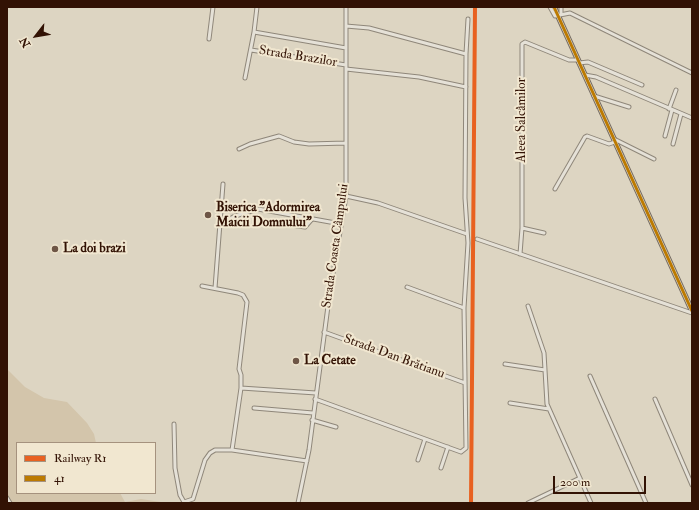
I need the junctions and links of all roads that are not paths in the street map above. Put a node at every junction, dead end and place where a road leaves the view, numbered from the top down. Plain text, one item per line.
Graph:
1 (213, 7) edge
2 (257, 7) edge
3 (341, 7) edge
4 (346, 7) edge
5 (550, 7) edge
6 (554, 7) edge
7 (561, 7) edge
8 (559, 14) junction
9 (468, 19) dead end
10 (346, 26) junction
11 (254, 32) junction
12 (209, 39) dead end
13 (346, 48) junction
14 (250, 50) junction
15 (466, 54) junction
16 (578, 62) junction
17 (346, 64) junction
18 (346, 69) junction
19 (692, 73) edge
20 (584, 75) junction
21 (245, 78) dead end
22 (642, 85) dead end
23 (466, 87) junction
24 (676, 90) dead end
25 (594, 96) junction
26 (629, 107) dead end
27 (671, 109) junction
28 (681, 114) junction
29 (692, 118) edge
30 (665, 136) dead end
31 (614, 140) junction
32 (346, 144) junction
33 (673, 144) dead end
34 (239, 149) dead end
35 (654, 159) dead end
36 (223, 184) dead end
37 (556, 189) dead end
38 (346, 196) junction
39 (312, 218) junction
40 (276, 223) dead end
41 (341, 224) junction
42 (219, 225) junction
43 (522, 228) junction
44 (544, 233) dead end
45 (467, 234) junction
46 (477, 239) dead end
47 (520, 254) junction
48 (202, 286) dead end
49 (407, 287) dead end
50 (215, 288) junction
51 (528, 306) dead end
52 (464, 308) junction
53 (692, 312) edge
54 (324, 332) junction
55 (505, 364) dead end
56 (545, 370) junction
57 (590, 376) dead end
58 (465, 383) junction
59 (241, 388) junction
60 (316, 393) junction
61 (315, 399) junction
62 (655, 400) dead end
63 (510, 403) dead end
64 (254, 408) dead end
65 (549, 409) junction
66 (313, 413) junction
67 (312, 420) junction
68 (174, 424) dead end
69 (336, 427) dead end
70 (425, 439) junction
71 (448, 447) junction
72 (232, 450) junction
73 (418, 460) dead end
74 (307, 461) junction
75 (441, 468) dead end
76 (580, 478) junction
77 (692, 485) edge
78 (7, 498) edge
79 (10, 503) edge
80 (298, 503) edge
81 (528, 503) edge
82 (591, 503) edge
83 (646, 503) edge

1 - 12 street
2 - 11 street
3 - 4 street
4 - 10 street, Strada Coasta Câmpului
5 - 8 street
6 - 8 main road
7 - 8 street
8 - 16 main road
8 - 19 street
9 - 15 street
10 - 13 street, Strada Coasta Câmpului
10 - 15 street
11 - 13 street
11 - 14 street
13 - 17 street, Strada Coasta Câmpului
14 - 17 street, Strada Brazilor
14 - 21 street
15 - 23 street
16 - 20 main road
16 - 22 street
16 - 43 street, Aleea Salcâmilor
17 - 18 street, Strada Coasta Câmpului
18 - 23 street
18 - 32 street, Strada Coasta Câmpului
20 - 25 main road
20 - 27 street
23 - 45 street
24 - 27 street
25 - 26 street
25 - 31 main road
27 - 28 street
27 - 30 street
28 - 29 street
28 - 33 street
31 - 35 street
31 - 37 street
31 - 53 main road
32 - 34 street
32 - 38 street, Strada Coasta Câmpului
36 - 42 street
38 - 41 street, Strada Coasta Câmpului
38 - 45 street
39 - 40 street
39 - 41 street
39 - 42 street
41 - 54 street, Strada Coasta Câmpului
42 - 50 street
43 - 44 street
43 - 47 street, Aleea Salcâmilor
45 - 52 street
46 - 47 street
47 - 53 street
48 - 50 street
49 - 52 street
50 - 59 street
51 - 56 street
52 - 58 street
54 - 58 street, Strada Dan Brătianu
54 - 60 street, Strada Coasta Câmpului
55 - 56 street
56 - 65 street
57 - 83 street
58 - 71 street
59 - 60 street
59 - 72 street
60 - 61 street, Strada Coasta Câmpului
61 - 66 street, Strada Coasta Câmpului
61 - 70 street
62 - 77 street
63 - 65 street
64 - 66 street
65 - 76 street
66 - 67 street, Strada Coasta Câmpului
67 - 69 street
67 - 74 street, Strada Coasta Câmpului
68 - 72 street
70 - 71 street
70 - 73 street
71 - 75 street
72 - 74 street
74 - 80 street, Strada Coasta Câmpului
76 - 81 street
76 - 82 street
78 - 79 street

